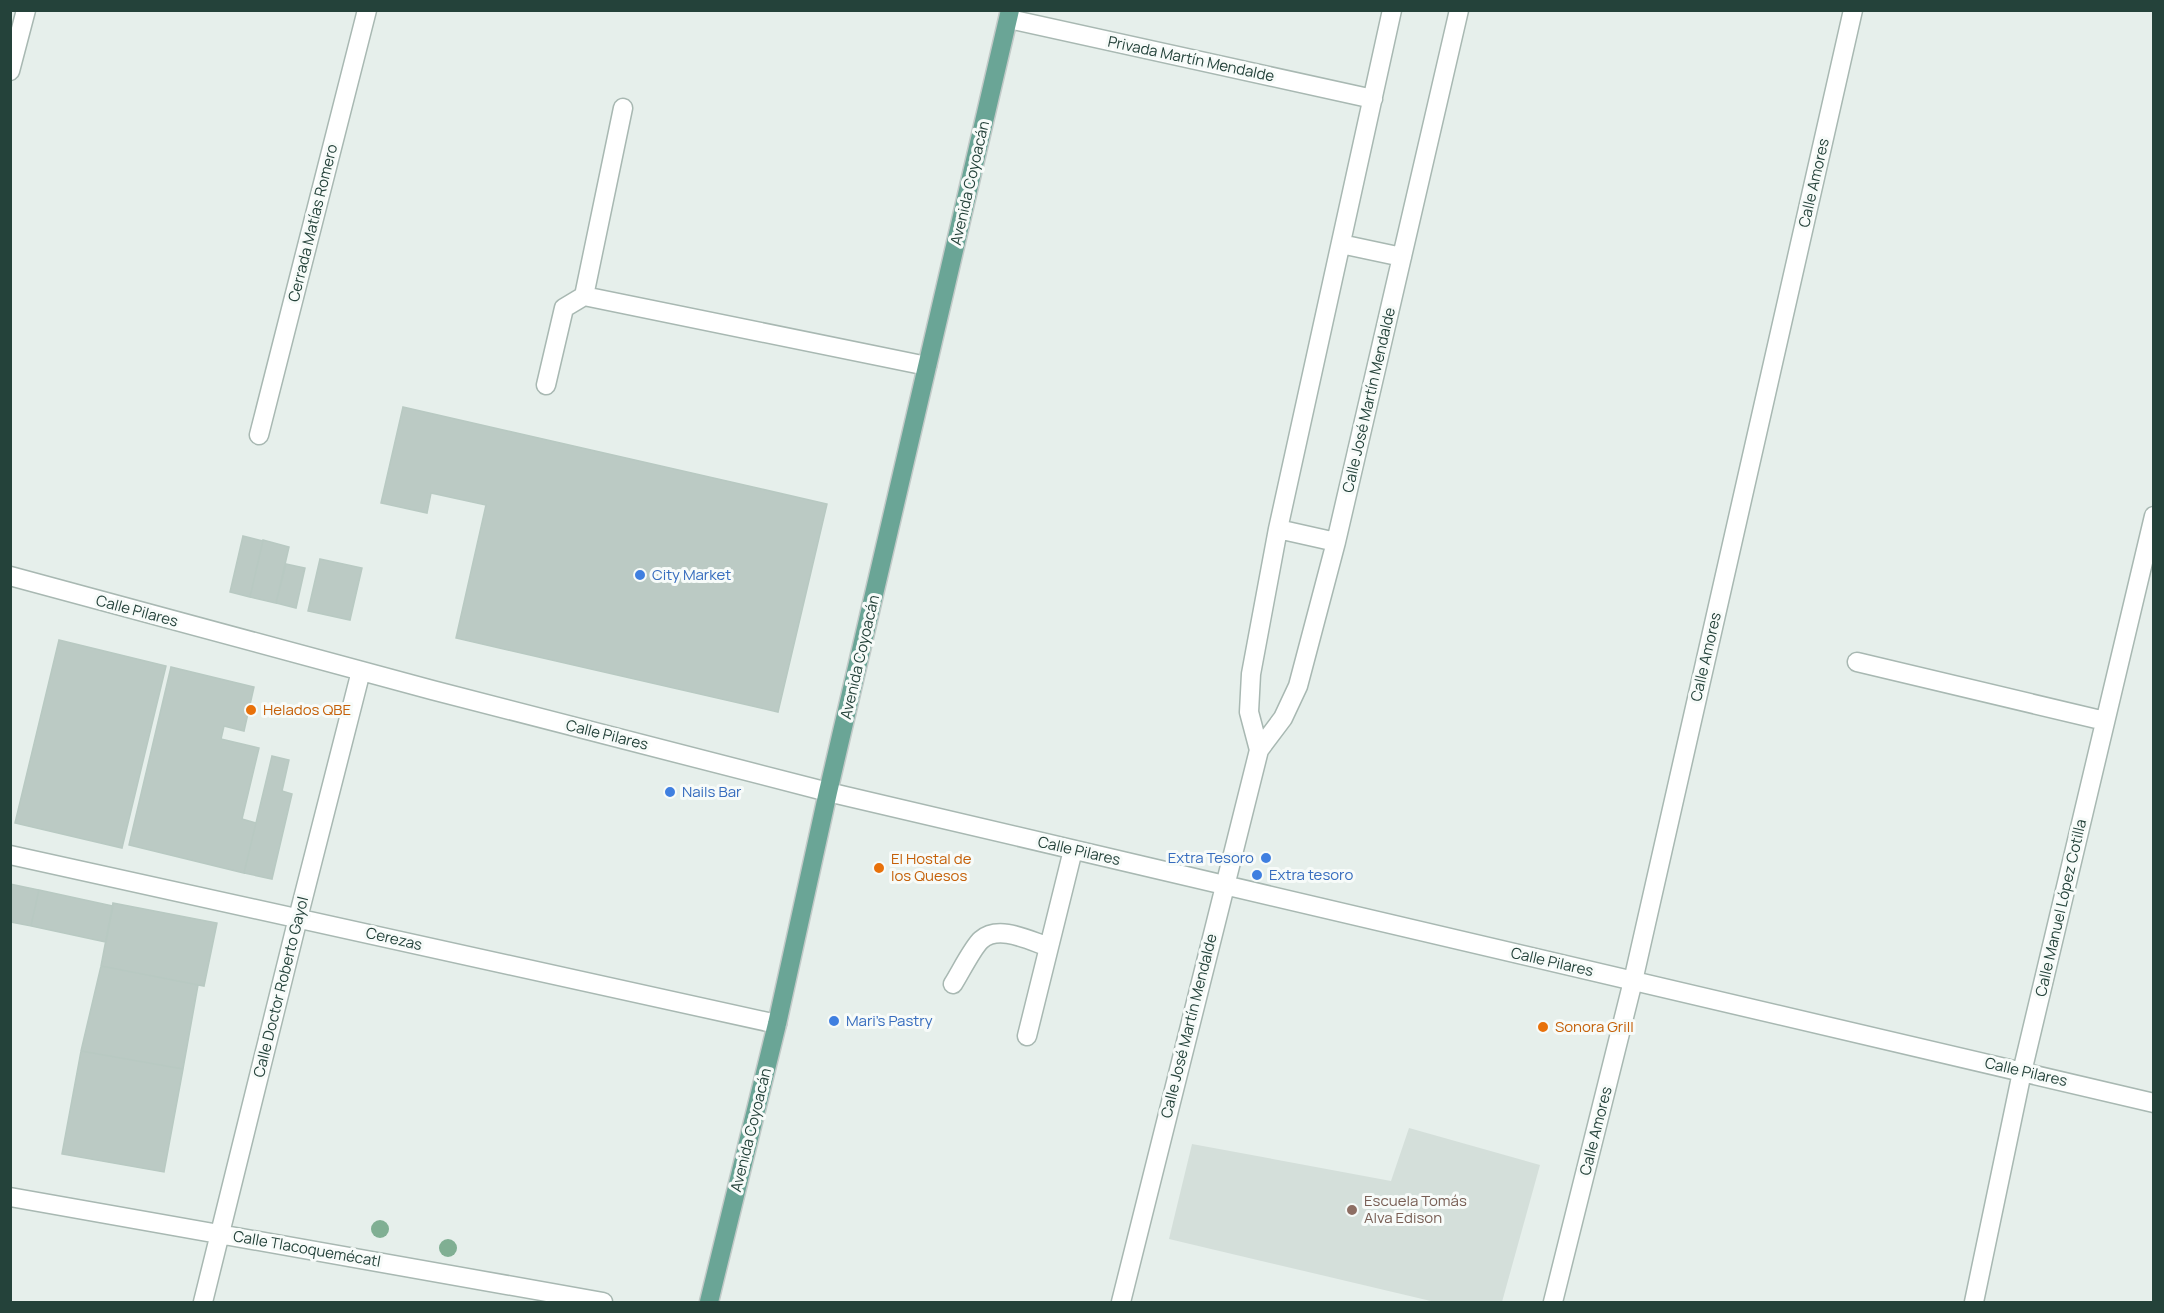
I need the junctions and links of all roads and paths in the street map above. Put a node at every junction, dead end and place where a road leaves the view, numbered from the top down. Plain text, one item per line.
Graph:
1 (26, 10) edge
2 (367, 10) edge
3 (1392, 10) edge
4 (1460, 10) edge
5 (1853, 10) edge
6 (1009, 15) edge
7 (10, 71) edge
8 (1373, 99) junction
9 (623, 108) dead end
10 (1341, 244) junction
11 (1402, 257) junction
12 (584, 296) junction
13 (927, 366) junction
14 (546, 385) dead end
15 (259, 435) dead end
16 (2154, 516) edge
17 (1278, 529) junction
18 (1336, 542) junction
19 (10, 576) edge
20 (1857, 662) dead end
21 (361, 671) junction
22 (2105, 721) junction
23 (1259, 750) junction
24 (828, 792) junction
25 (1073, 850) junction
26 (10, 855) edge
27 (1223, 885) junction
28 (298, 918) junction
29 (1049, 947) junction
30 (1633, 981) junction
31 (953, 984) dead end
32 (777, 1024) junction
33 (1028, 1035) dead end
34 (2022, 1072) junction
35 (2154, 1103) edge
36 (10, 1197) edge
37 (220, 1233) junction
38 (202, 1302) edge
39 (603, 1302) edge
40 (709, 1302) edge
41 (1121, 1302) edge
42 (1553, 1302) edge
43 (1974, 1302) edge

1 - 7 street
2 - 15 street, Cerrada Matías Romero
3 - 8 street, Calle José Martín Mendalde
4 - 11 street, Calle José Martín Mendalde
5 - 30 street, Calle Amores
6 - 8 street, Privada Martín Mendalde
6 - 13 main road, Avenida Coyoacán
8 - 10 street, Calle José Martín Mendalde
9 - 12 street
10 - 11 street
10 - 17 street, Calle José Martín Mendalde
11 - 18 street, Calle José Martín Mendalde
12 - 13 street
12 - 14 street
13 - 24 main road, Avenida Coyoacán
16 - 22 street, Calle Manuel López Cotilla
17 - 18 street
17 - 23 street, Calle José Martín Mendalde
18 - 23 street, Calle José Martín Mendalde
19 - 21 street, Calle Pilares
20 - 22 street
21 - 24 street, Calle Pilares
21 - 28 street, Calle Doctor Roberto Gayol
22 - 34 street, Calle Manuel López Cotilla
23 - 27 street, Calle José Martín Mendalde
24 - 25 street, Calle Pilares
24 - 32 main road, Avenida Coyoacán
25 - 27 street, Calle Pilares
25 - 29 street
26 - 28 street, Cerezas
27 - 30 street, Calle Pilares
27 - 41 street, Calle José Martín Mendalde
28 - 32 street, Cerezas
28 - 37 street, Calle Doctor Roberto Gayol
29 - 31 street
29 - 33 street
30 - 34 street, Calle Pilares
30 - 42 street, Calle Amores
32 - 40 main road, Avenida Coyoacán
34 - 35 street, Calle Pilares
34 - 43 street, Calle Manuel López Cotilla
36 - 37 street, Calle Tlacoquemécatl
37 - 38 street, Calle Doctor Roberto Gayol
37 - 39 street, Calle Tlacoquemécatl

